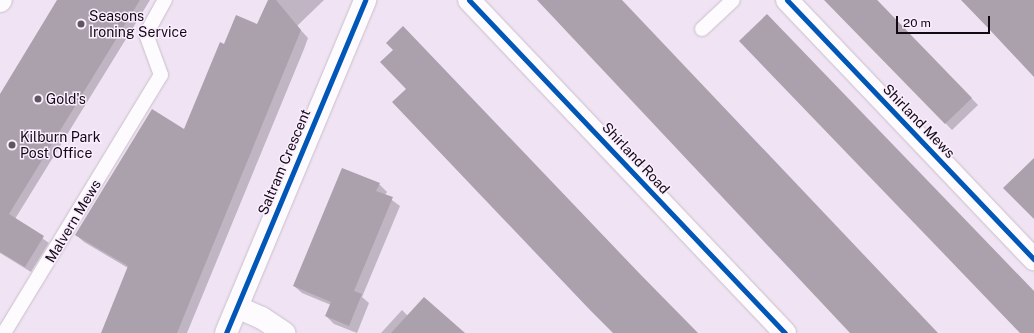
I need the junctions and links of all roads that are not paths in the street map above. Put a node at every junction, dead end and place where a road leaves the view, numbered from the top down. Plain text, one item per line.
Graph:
1 (165, 0) edge
2 (365, 0) edge
3 (470, 0) edge
4 (733, 0) edge
5 (787, 0) edge
6 (702, 29) dead end
7 (1034, 259) edge
8 (237, 307) junction
9 (4, 333) edge
10 (226, 333) edge
11 (284, 333) edge
12 (785, 333) edge

1 - 9 lane, Malvern Mews
2 - 8 street, Saltram Crescent
3 - 12 street, Shirland Road
4 - 6 lane
5 - 7 street, Shirland Mews
8 - 10 street, Saltram Crescent
8 - 11 street

